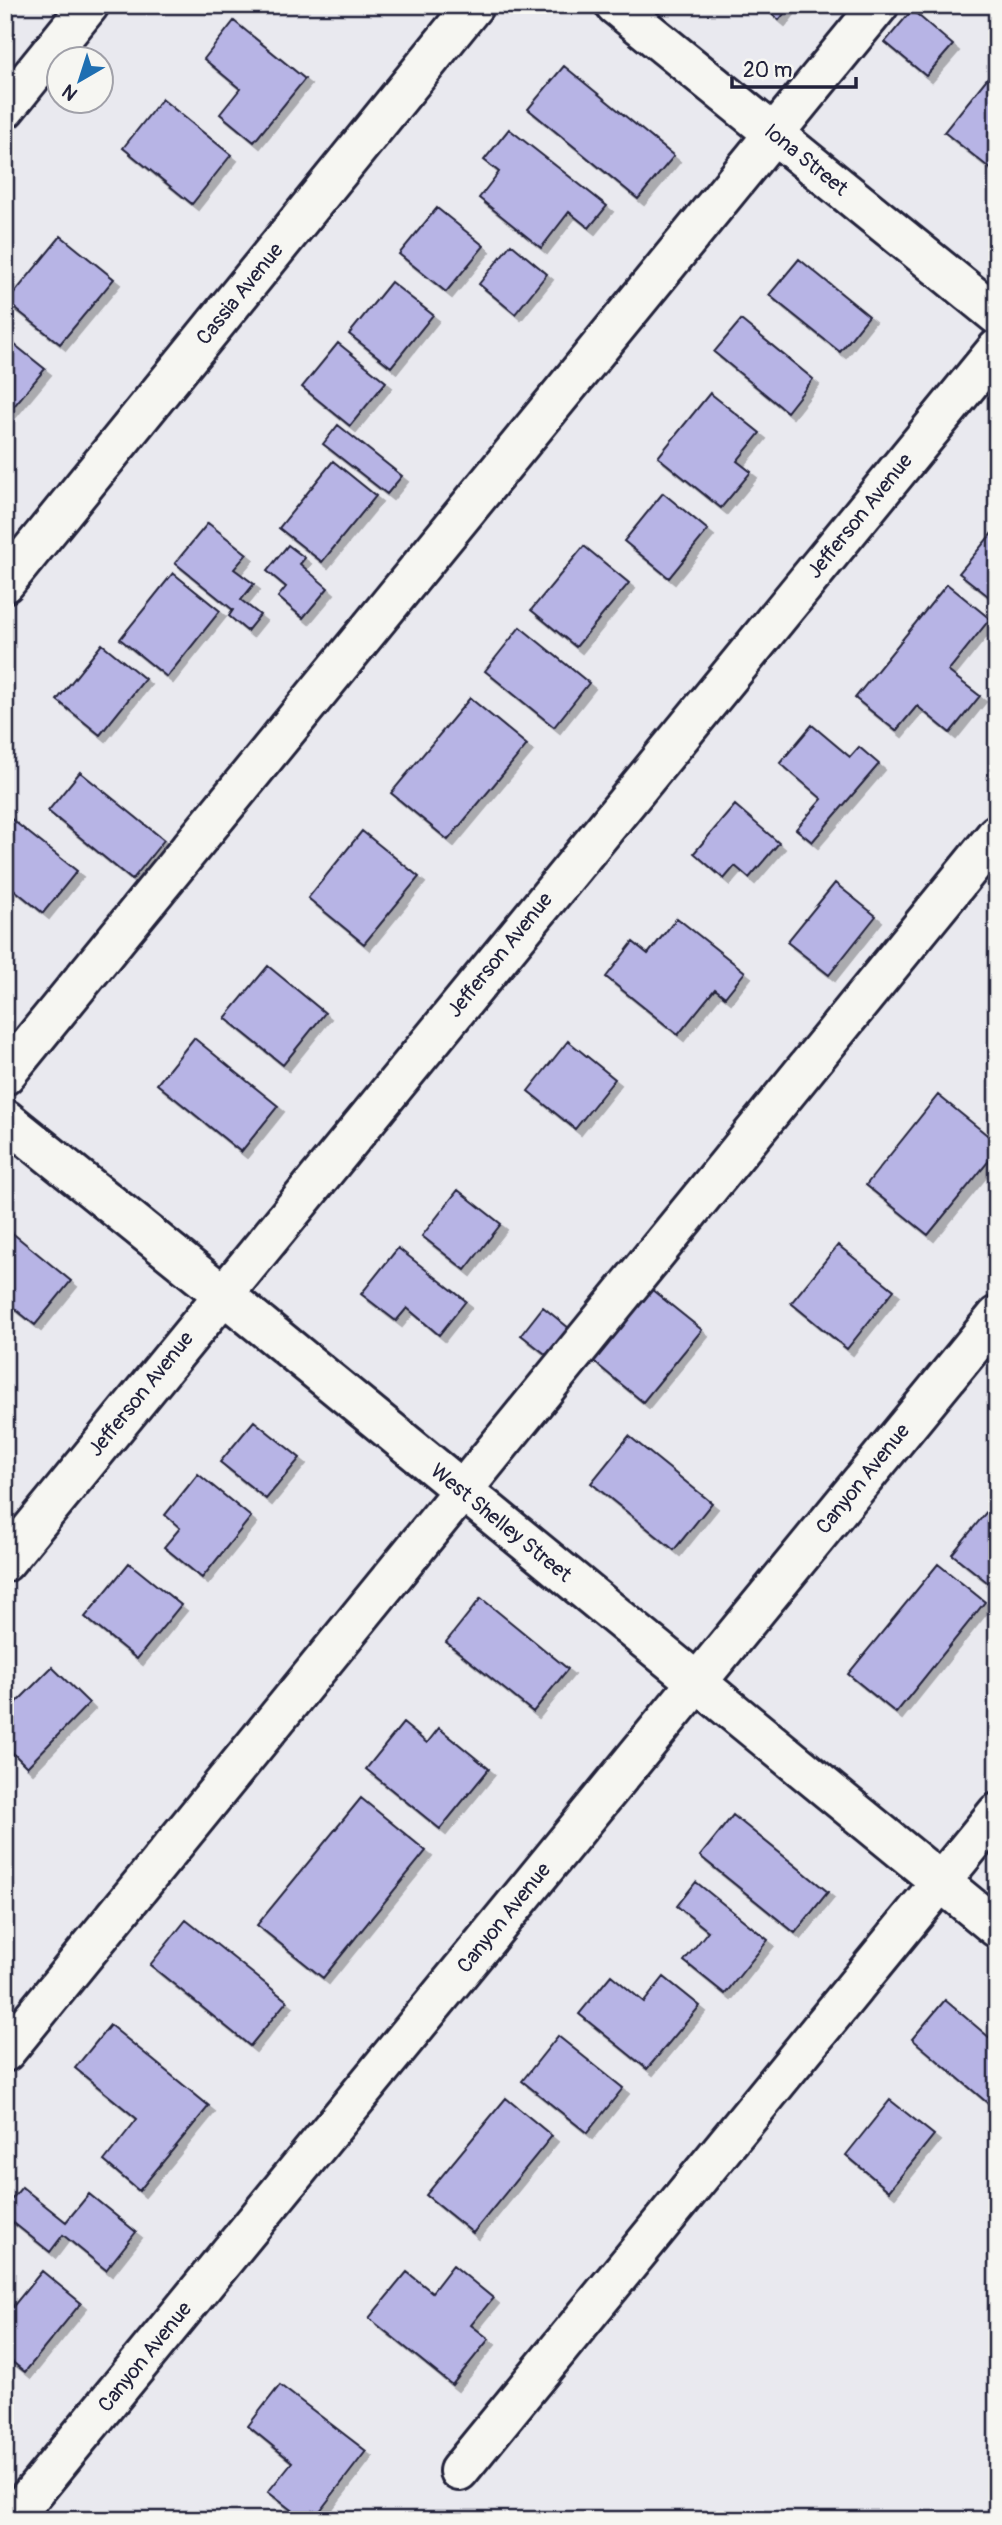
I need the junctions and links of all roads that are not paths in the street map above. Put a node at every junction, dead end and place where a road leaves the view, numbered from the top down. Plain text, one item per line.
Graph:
1 (89, 5) edge
2 (474, 5) edge
3 (615, 5) edge
4 (878, 5) edge
5 (5, 109) edge
6 (773, 134) junction
7 (997, 315) edge
8 (997, 348) edge
9 (5, 583) edge
10 (997, 834) edge
11 (5, 1075) edge
12 (5, 1119) edge
13 (222, 1294) junction
14 (997, 1316) edge
15 (462, 1492) junction
16 (5, 1562) edge
17 (698, 1682) junction
18 (997, 1813) edge
19 (941, 1881) junction
20 (997, 1928) edge
21 (5, 2052) edge
22 (459, 2471) dead end
23 (11, 2520) edge

1 - 5 street
2 - 9 street, Cassia Avenue
3 - 6 street, Iona Street
4 - 6 street
6 - 7 street, Iona Street
6 - 11 street
8 - 13 street, Jefferson Avenue
10 - 15 street
12 - 13 street, West Shelley Street
13 - 15 street, West Shelley Street
13 - 16 street, Jefferson Avenue
14 - 17 street, Canyon Avenue
15 - 17 street, West Shelley Street
15 - 21 street
17 - 19 street, West Shelley Street
17 - 23 street, Canyon Avenue
18 - 19 street
19 - 20 street, West Shelley Street
19 - 22 street

